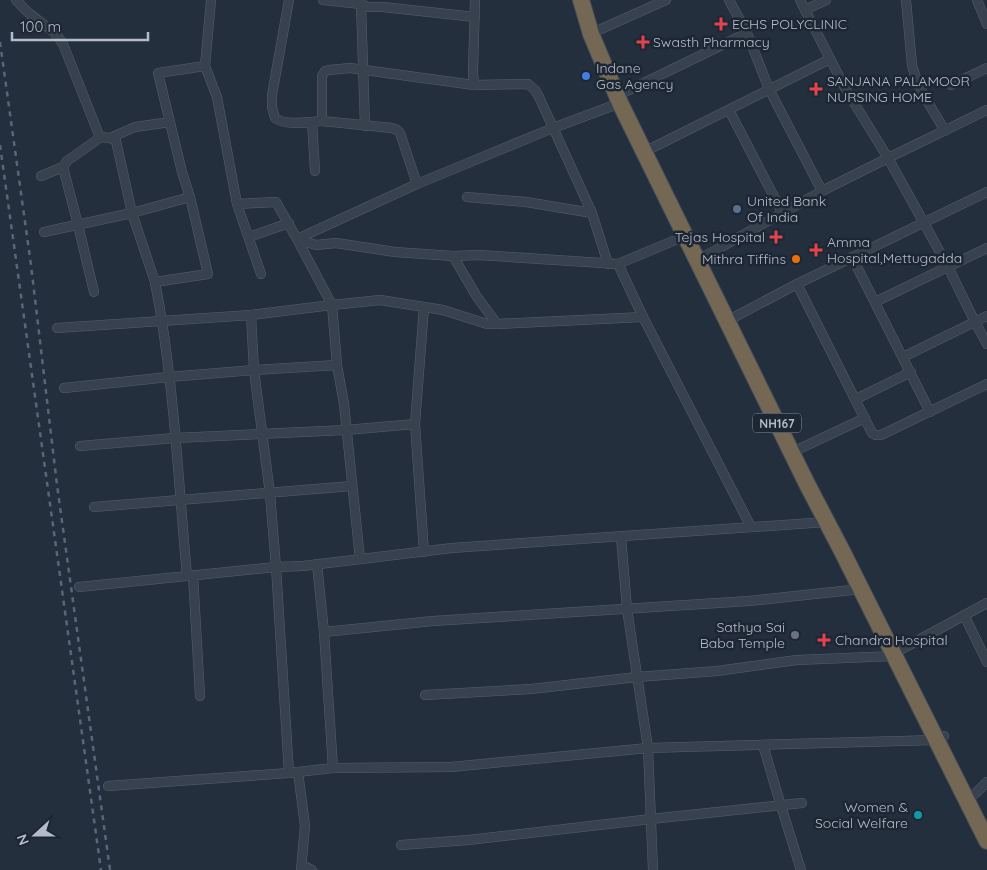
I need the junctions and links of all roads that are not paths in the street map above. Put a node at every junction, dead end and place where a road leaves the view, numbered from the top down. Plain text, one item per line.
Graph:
1 (16, 0) edge
2 (211, 0) edge
3 (289, 0) edge
4 (323, 0) edge
5 (475, 0) edge
6 (581, 0) edge
7 (590, 0) edge
8 (666, 0) edge
9 (729, 0) edge
10 (800, 0) edge
11 (826, 0) edge
12 (906, 0) edge
13 (977, 0) edge
14 (361, 4) junction
15 (806, 10) junction
16 (475, 17) junction
17 (987, 24) edge
18 (599, 30) junction
19 (747, 33) junction
20 (830, 59) junction
21 (205, 66) junction
22 (987, 68) edge
23 (364, 70) junction
24 (474, 85) junction
25 (951, 85) dead end
26 (769, 89) junction
27 (623, 98) junction
28 (729, 110) junction
29 (987, 110) edge
30 (322, 121) junction
31 (170, 122) junction
32 (312, 122) junction
33 (365, 126) junction
34 (553, 128) junction
35 (945, 131) junction
36 (105, 138) junction
37 (652, 148) junction
38 (888, 158) junction
39 (62, 167) junction
40 (315, 171) dead end
41 (41, 176) dead end
42 (417, 184) junction
43 (822, 191) junction
44 (987, 192) edge
45 (190, 197) junction
46 (467, 197) dead end
47 (237, 204) junction
48 (782, 212) junction
49 (132, 213) junction
50 (592, 213) junction
51 (289, 223) junction
52 (924, 223) junction
53 (78, 225) junction
54 (44, 232) dead end
55 (685, 236) junction
56 (249, 238) junction
57 (297, 239) junction
58 (987, 248) edge
59 (453, 256) junction
60 (705, 256) junction
61 (852, 257) junction
62 (608, 264) junction
63 (618, 264) junction
64 (948, 267) junction
65 (261, 274) dead end
66 (155, 282) junction
67 (797, 284) junction
68 (94, 292) dead end
69 (875, 302) junction
70 (332, 305) junction
71 (424, 307) junction
72 (251, 315) junction
73 (987, 316) edge
74 (643, 317) junction
75 (731, 319) junction
76 (162, 320) junction
77 (975, 322) junction
78 (497, 324) junction
79 (56, 328) dead end
80 (987, 344) edge
81 (903, 357) junction
82 (337, 365) junction
83 (254, 370) junction
84 (911, 372) junction
85 (169, 377) junction
86 (987, 384) edge
87 (64, 388) dead end
88 (856, 400) junction
89 (930, 412) junction
90 (865, 418) junction
91 (415, 424) junction
92 (346, 430) junction
93 (262, 433) junction
94 (175, 438) junction
95 (80, 446) dead end
96 (801, 448) junction
97 (352, 486) junction
98 (270, 494) junction
99 (180, 500) junction
100 (94, 507) dead end
101 (826, 522) junction
102 (751, 527) junction
103 (621, 537) junction
104 (424, 552) junction
105 (360, 559) junction
106 (317, 564) junction
107 (276, 567) junction
108 (190, 576) junction
109 (79, 587) dead end
110 (861, 589) junction
111 (987, 603) edge
112 (627, 609) junction
113 (964, 615) junction
114 (324, 632) junction
115 (897, 653) junction
116 (987, 662) edge
117 (637, 677) junction
118 (425, 695) dead end
119 (200, 696) dead end
120 (940, 738) junction
121 (763, 745) junction
122 (648, 748) junction
123 (333, 768) junction
124 (294, 772) junction
125 (987, 782) edge
126 (108, 786) dead end
127 (975, 794) junction
128 (802, 803) dead end
129 (781, 806) junction
130 (987, 818) edge
131 (651, 819) junction
132 (987, 841) edge
133 (401, 845) dead end
134 (302, 867) edge
135 (312, 870) edge
136 (653, 870) edge
137 (801, 870) edge

1 - 36 street
2 - 21 street
3 - 32 street
4 - 14 street
5 - 16 street
6 - 27 highway, NH167
7 - 18 highway, NH167
8 - 18 street
9 - 19 street
10 - 15 street
11 - 15 street
12 - 35 street
13 - 17 street
14 - 16 street
14 - 23 street
15 - 20 street
16 - 24 street
18 - 27 highway, NH167
19 - 26 street
19 - 27 street
20 - 26 street
20 - 38 street
21 - 31 street
21 - 47 street
22 - 25 street
23 - 24 street
23 - 30 street
23 - 33 street
24 - 34 street
26 - 28 street
26 - 43 street
27 - 34 street
27 - 37 highway, NH167
27 - 55 highway, NH167
28 - 37 street
28 - 48 street
29 - 35 street
30 - 32 street
30 - 33 street
31 - 36 street
31 - 45 street
32 - 40 street
33 - 42 street
34 - 42 street
34 - 50 street
35 - 38 street
36 - 39 street
36 - 49 street
37 - 60 highway, NH167
38 - 43 street
38 - 52 street
39 - 41 street
39 - 53 street
42 - 57 street
43 - 48 street
44 - 52 street
45 - 49 street
45 - 66 street
46 - 50 street
47 - 51 street
47 - 56 street
48 - 60 street
49 - 53 street
49 - 66 street
50 - 62 street
51 - 56 street
51 - 57 street
52 - 61 street
52 - 64 street
53 - 54 street
53 - 68 street
55 - 63 street
55 - 75 highway, NH167
56 - 65 street
57 - 59 street
57 - 70 street
58 - 64 street
59 - 62 street
59 - 78 street
60 - 75 highway, NH167
61 - 67 street
61 - 69 street
62 - 63 street
63 - 74 street
64 - 69 street
64 - 77 street
66 - 76 street
67 - 75 street
67 - 88 street
69 - 81 street
70 - 71 street
70 - 72 street
70 - 82 street
71 - 78 street
71 - 91 street
72 - 76 street
72 - 83 street
73 - 77 street
74 - 78 street
74 - 102 street
75 - 96 highway, NH167
75 - 101 highway, NH167
76 - 79 street
76 - 85 street
77 - 80 street
77 - 81 street
81 - 84 street
82 - 83 street
82 - 92 street
83 - 85 street
83 - 93 street
84 - 88 street
84 - 89 street
85 - 87 street
85 - 94 street
86 - 89 street
88 - 90 street
89 - 90 street
90 - 96 street
91 - 92 street
91 - 104 street
92 - 93 street
92 - 97 street
93 - 94 street
93 - 98 street
94 - 95 street
94 - 99 street
96 - 115 highway, NH167
97 - 98 street
97 - 105 street
98 - 99 street
98 - 107 street
99 - 100 street
99 - 108 street
101 - 102 street
101 - 110 highway, NH167
102 - 103 street
103 - 104 street
103 - 112 street
104 - 105 street
105 - 106 street
106 - 107 street
106 - 114 street
107 - 108 street
107 - 124 street
108 - 109 street
108 - 119 street
110 - 112 street
110 - 115 highway, NH167
111 - 113 street
112 - 114 street
112 - 117 street
113 - 115 street
113 - 116 street
114 - 123 street
115 - 117 street
115 - 120 highway, NH167
117 - 118 street
117 - 122 street
120 - 121 street
120 - 127 highway, NH167
120 - 132 highway, NH167
121 - 122 street
121 - 129 street
122 - 123 street
122 - 131 street
123 - 124 street
124 - 126 street
124 - 134 street
125 - 127 street
127 - 130 highway, NH167
128 - 129 street
129 - 131 street
129 - 137 street
131 - 133 street
131 - 136 street
134 - 135 street

